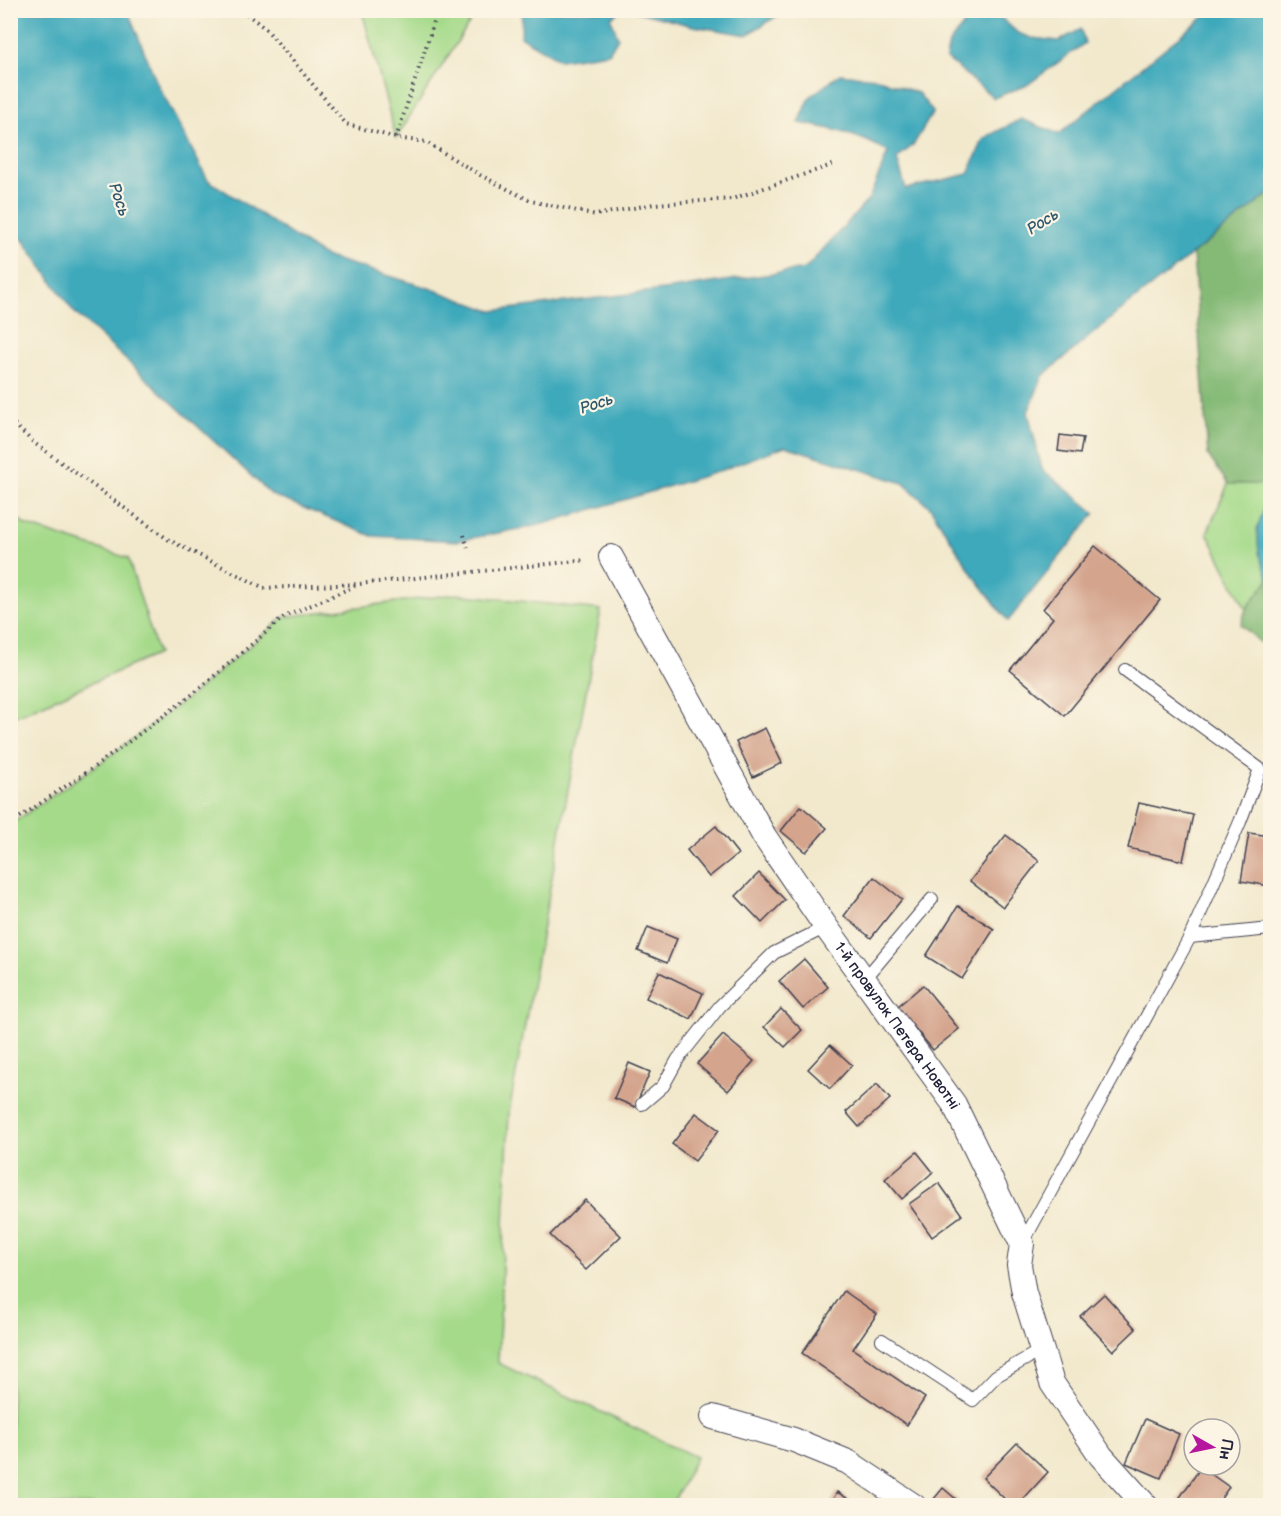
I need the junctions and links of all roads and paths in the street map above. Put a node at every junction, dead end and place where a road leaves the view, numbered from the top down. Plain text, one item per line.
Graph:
1 (242, 10) edge
2 (438, 10) edge
3 (396, 138) junction
4 (835, 164) dead end
5 (10, 420) edge
6 (464, 535) dead end
7 (468, 549) dead end
8 (611, 557) joint
9 (359, 584) junction
10 (1125, 670) dead end
11 (10, 824) edge
12 (932, 899) dead end
13 (826, 927) junction
14 (1270, 929) edge
15 (1190, 938) junction
16 (864, 980) junction
17 (642, 1104) dead end
18 (1022, 1244) junction
19 (882, 1340) dead end
20 (1043, 1348) junction
21 (713, 1417) dead end
22 (914, 1506) edge
23 (1146, 1506) edge

1 - 3 path
2 - 3 path
3 - 4 path
5 - 9 path
6 - 7 path
8 - 9 path
8 - 13 street, 1-й провулок Петера Новотні
9 - 11 path
10 - 15 lane
12 - 16 lane
13 - 16 street, 1-й провулок Петера Новотні
13 - 17 lane
14 - 15 lane
15 - 18 lane
16 - 18 street, 1-й провулок Петера Новотні
18 - 20 street, 1-й провулок Петера Новотні
19 - 20 lane
20 - 23 street, 1-й провулок Петера Новотні
21 - 22 street

